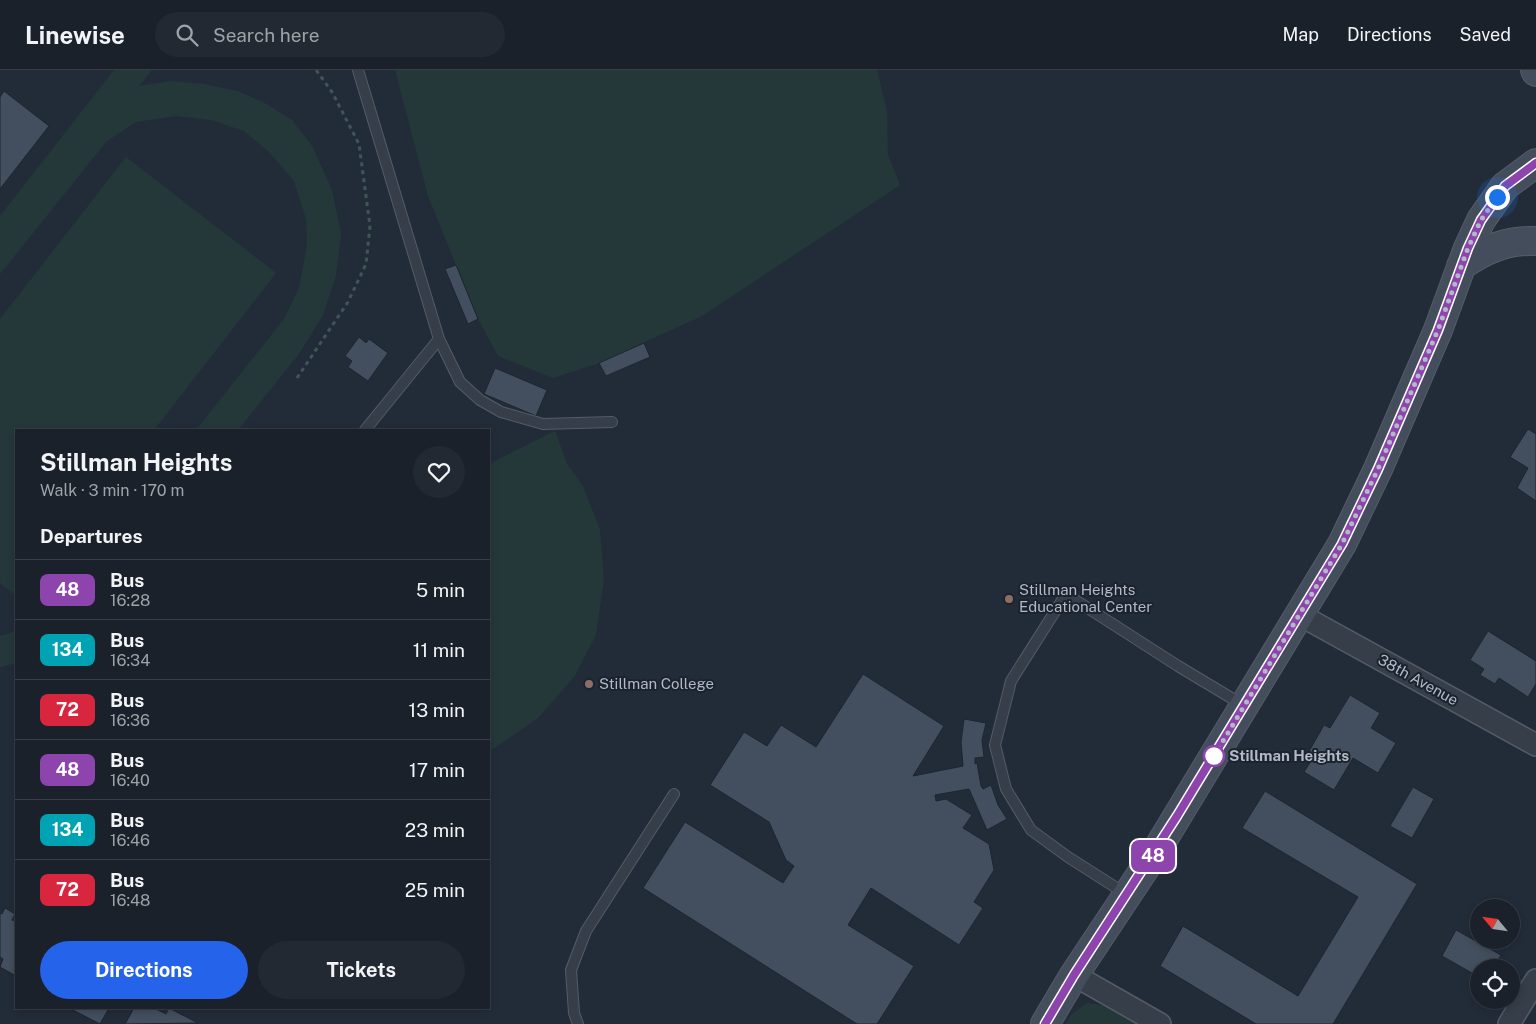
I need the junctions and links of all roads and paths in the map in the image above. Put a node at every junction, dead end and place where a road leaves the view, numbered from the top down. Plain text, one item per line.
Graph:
1 (316, 70) edge
2 (358, 70) edge
3 (1536, 163) edge
4 (1536, 240) edge
5 (1461, 266) junction
6 (439, 339) junction
7 (297, 378) dead end
8 (612, 422) dead end
9 (366, 429) edge
10 (1300, 615) junction
11 (1244, 706) junction
12 (1536, 745) edge
13 (674, 794) dead end
14 (1127, 895) junction
15 (1074, 975) junction
16 (1536, 980) edge
17 (578, 1024) edge
18 (1045, 1024) edge
19 (1160, 1024) edge
20 (1509, 1024) edge

1 - 7 path
2 - 6 lane
3 - 5 street
4 - 5 street
5 - 10 street
6 - 8 lane
6 - 9 lane
10 - 11 street
10 - 12 street, 38th Avenue
11 - 14 street
11 - 14 lane
13 - 17 lane
14 - 15 street
15 - 18 street
15 - 19 street
16 - 20 street

